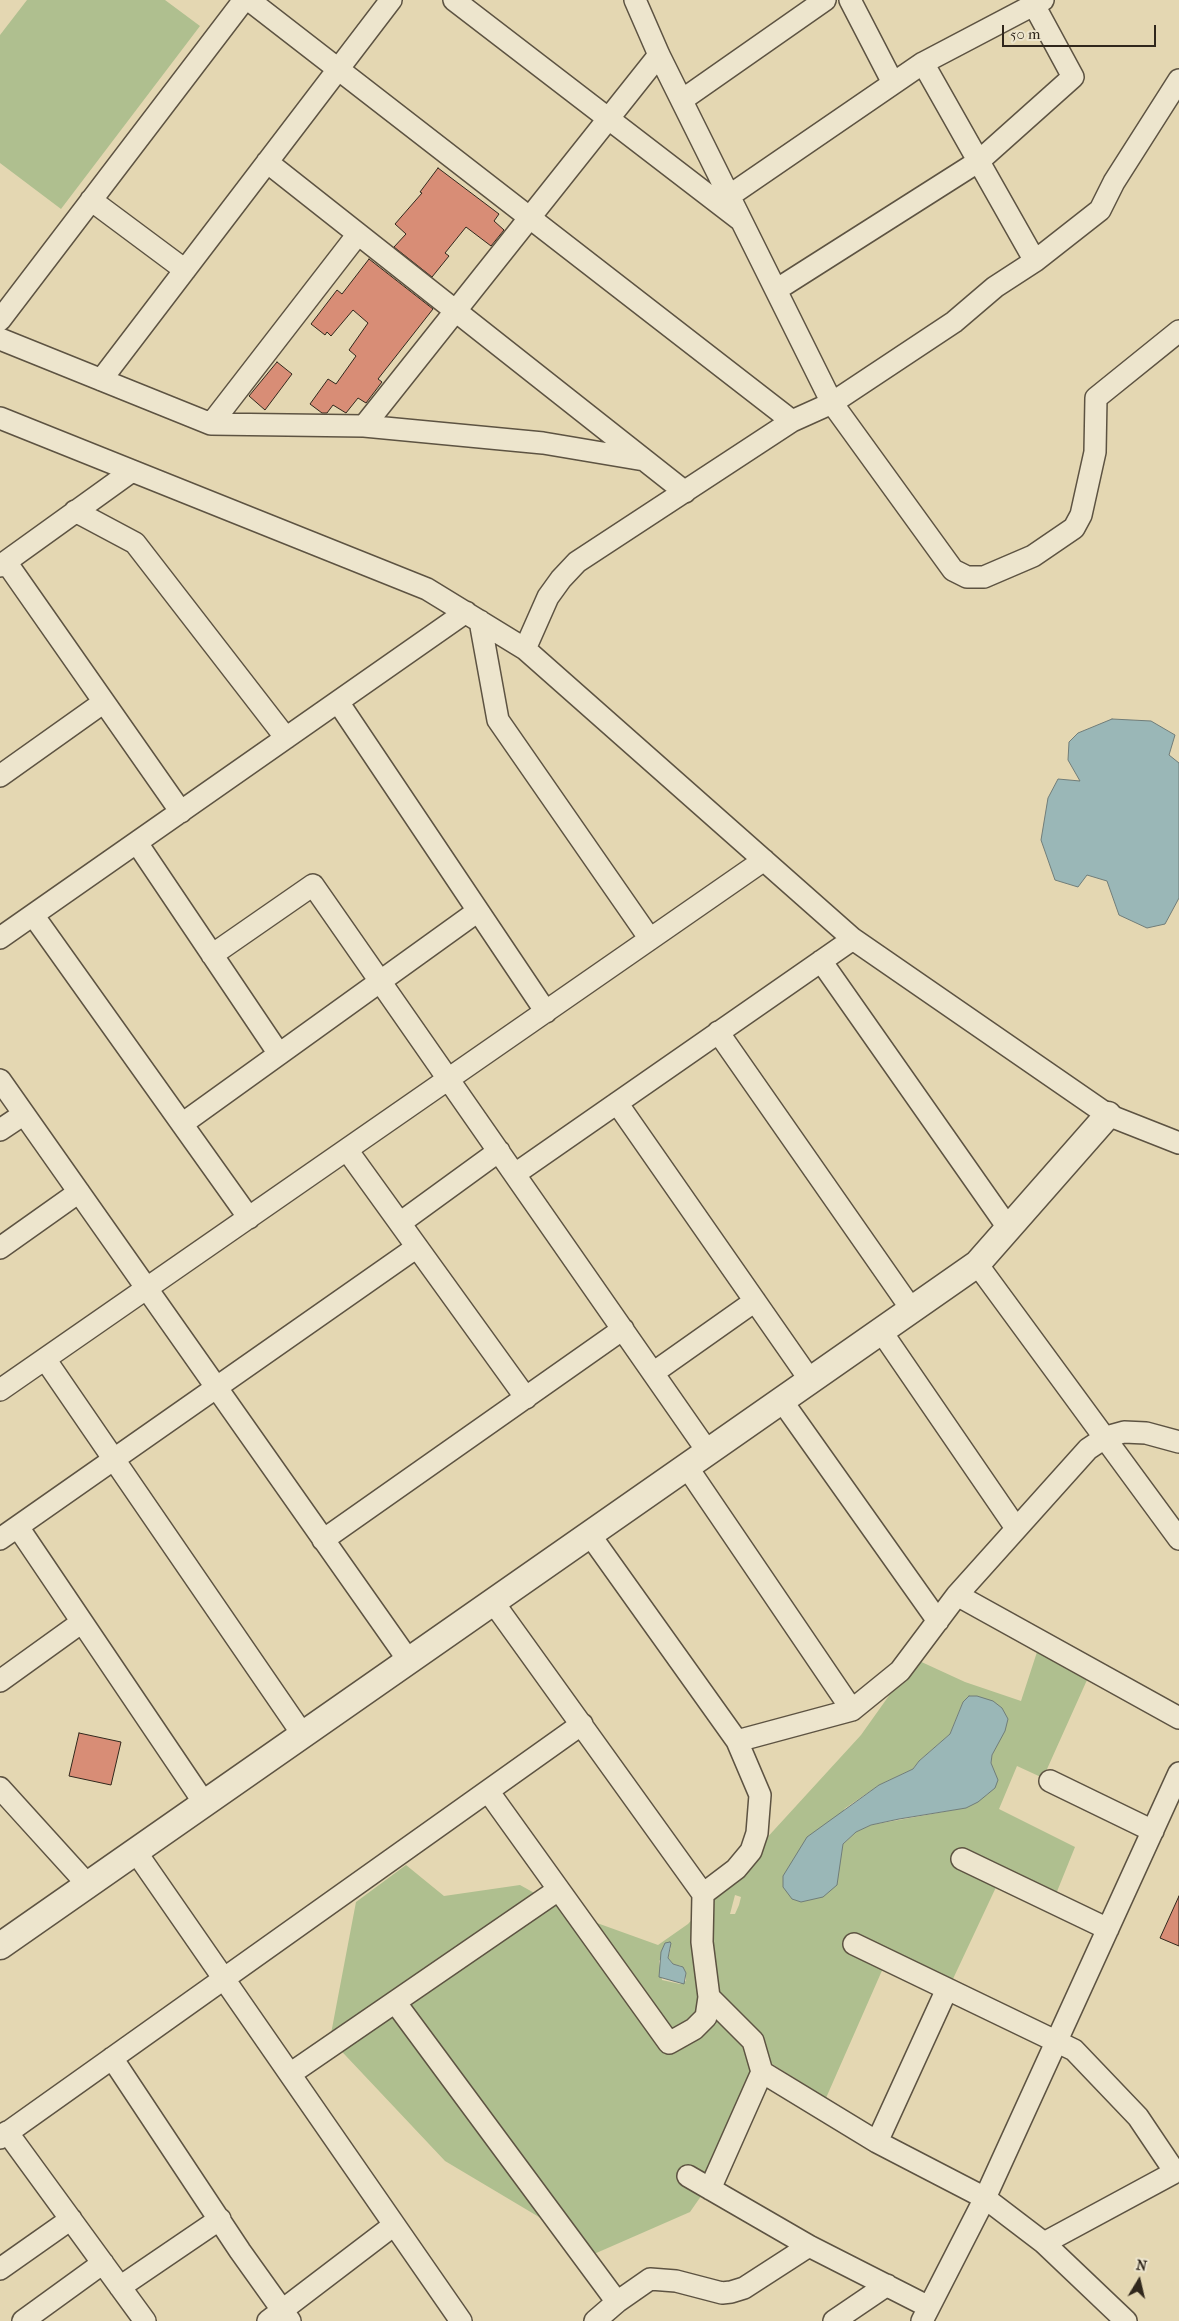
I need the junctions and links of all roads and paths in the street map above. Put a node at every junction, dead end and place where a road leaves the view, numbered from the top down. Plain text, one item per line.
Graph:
1 (244, 0) edge
2 (249, 0) edge
3 (391, 0) edge
4 (454, 0) edge
5 (635, 0) edge
6 (825, 0) edge
7 (850, 0) edge
8 (1039, 2) edge
9 (659, 55) junction
10 (923, 62) junction
11 (338, 69) junction
12 (1179, 80) edge
13 (893, 83) junction
14 (682, 100) junction
15 (608, 119) junction
16 (979, 161) junction
17 (267, 162) junction
18 (729, 196) junction
19 (91, 200) junction
20 (530, 218) junction
21 (742, 222) junction
22 (358, 234) junction
23 (1035, 261) junction
24 (185, 270) junction
25 (776, 290) junction
26 (456, 311) junction
27 (0, 320) edge
28 (1179, 331) edge
29 (0, 339) edge
30 (101, 380) junction
31 (832, 403) junction
32 (0, 418) edge
33 (792, 421) junction
34 (210, 424) junction
35 (364, 426) junction
36 (644, 460) junction
37 (132, 471) junction
38 (684, 492) junction
39 (75, 511) junction
40 (3, 564) edge
41 (473, 617) junction
42 (525, 649) junction
43 (104, 702) junction
44 (338, 702) junction
45 (286, 738) junction
46 (0, 776) edge
47 (181, 812) junction
48 (137, 843) junction
49 (764, 860) junction
50 (478, 911) junction
51 (33, 915) junction
52 (0, 938) edge
53 (853, 939) junction
54 (650, 940) junction
55 (212, 955) junction
56 (821, 961) junction
57 (380, 981) junction
58 (546, 1012) junction
59 (718, 1032) junction
60 (279, 1054) junction
61 (448, 1079) junction
62 (0, 1080) edge
63 (617, 1103) junction
64 (24, 1114) junction
65 (1108, 1115) junction
66 (182, 1124) junction
67 (0, 1130) edge
68 (1179, 1144) edge
69 (347, 1150) junction
70 (499, 1151) junction
71 (515, 1174) junction
72 (79, 1192) junction
73 (249, 1218) junction
74 (400, 1223) junction
75 (1009, 1228) junction
76 (417, 1247) junction
77 (0, 1248) edge
78 (977, 1264) junction
79 (147, 1289) junction
80 (755, 1301) junction
81 (912, 1310) junction
82 (623, 1329) junction
83 (881, 1331) junction
84 (45, 1359) junction
85 (653, 1373) junction
86 (810, 1380) junction
87 (216, 1388) junction
88 (0, 1390) edge
89 (526, 1398) junction
90 (782, 1401) junction
91 (1106, 1438) junction
92 (1179, 1442) edge
93 (708, 1452) junction
94 (114, 1460) junction
95 (687, 1467) junction
96 (18, 1526) junction
97 (1016, 1528) junction
98 (590, 1535) junction
99 (0, 1539) edge
100 (1179, 1539) edge
101 (323, 1540) junction
102 (957, 1595) junction
103 (493, 1602) junction
104 (938, 1621) junction
105 (82, 1622) junction
106 (408, 1661) junction
107 (0, 1681) edge
108 (852, 1710) junction
109 (1179, 1718) edge
110 (582, 1724) junction
111 (303, 1735) junction
112 (737, 1741) junction
113 (1179, 1773) edge
114 (1050, 1781) dead end
115 (0, 1788) edge
116 (488, 1791) junction
117 (205, 1804) junction
118 (1152, 1831) junction
119 (136, 1852) junction
120 (962, 1859) dead end
121 (88, 1885) junction
122 (558, 1890) junction
123 (703, 1894) junction
124 (1108, 1929) junction
125 (854, 1944) dead end
126 (0, 1946) edge
127 (223, 1979) junction
128 (947, 1989) junction
129 (709, 1998) junction
130 (395, 2002) junction
131 (1056, 2042) junction
132 (112, 2058) junction
133 (762, 2072) junction
134 (290, 2074) junction
135 (4, 2135) edge
136 (877, 2142) junction
137 (1177, 2171) edge
138 (688, 2176) dead end
139 (710, 2189) junction
140 (985, 2198) junction
141 (71, 2219) junction
142 (220, 2219) junction
143 (394, 2225) junction
144 (1044, 2243) junction
145 (809, 2246) junction
146 (103, 2263) junction
147 (0, 2269) edge
148 (887, 2285) junction
149 (120, 2287) junction
150 (617, 2302) junction
151 (926, 2314) edge
152 (280, 2317) edge
153 (1118, 2318) edge
154 (23, 2321) edge
155 (145, 2321) edge
156 (460, 2321) edge
157 (595, 2321) edge
158 (834, 2321) edge

1 - 19 street
2 - 11 street
3 - 11 street
4 - 15 street
5 - 9 street
6 - 14 street
7 - 13 street
8 - 10 street
8 - 16 street
9 - 14 street
9 - 15 street
10 - 13 street
10 - 16 street
11 - 17 street
11 - 20 street
12 - 23 street
13 - 18 street
14 - 18 street
15 - 20 street
15 - 21 street
16 - 23 street
16 - 25 street
17 - 22 street
17 - 24 street
18 - 21 street
19 - 24 street
19 - 27 street
20 - 26 street
20 - 33 street
21 - 25 street
22 - 26 street
22 - 34 street
23 - 31 street
24 - 30 street
25 - 31 street
26 - 35 street
26 - 36 street
28 - 31 street
29 - 30 street
30 - 34 street
31 - 33 street
32 - 37 street
33 - 38 street
34 - 35 street
35 - 36 street
36 - 38 street
37 - 39 street
37 - 41 street
38 - 42 street
39 - 40 street
39 - 45 street
40 - 43 street
41 - 42 street
41 - 44 street
41 - 54 street
42 - 49 street
43 - 46 street
43 - 47 street
44 - 45 street
44 - 50 street
45 - 47 street
47 - 48 street
48 - 51 street
48 - 55 street
49 - 53 street
49 - 54 street
50 - 57 street
50 - 58 street
51 - 52 street
51 - 66 street
53 - 56 street
53 - 65 street
54 - 58 street
55 - 57 street
55 - 60 street
56 - 59 street
56 - 75 street
57 - 60 street
57 - 61 street
58 - 61 street
59 - 63 street
59 - 81 street
60 - 66 street
61 - 69 street
61 - 70 street
62 - 64 street
63 - 71 street
63 - 80 street
64 - 67 street
64 - 72 street
65 - 68 street
65 - 75 street
66 - 73 street
69 - 73 street
69 - 74 street
70 - 71 street
70 - 74 street
71 - 82 street
72 - 77 street
72 - 79 street
73 - 79 street
74 - 76 street
75 - 78 street
76 - 87 street
76 - 89 street
78 - 81 street
78 - 91 street
79 - 84 street
79 - 87 street
80 - 85 street
80 - 86 street
81 - 83 street
82 - 85 street
82 - 89 street
83 - 86 street
83 - 97 street
84 - 88 street
84 - 94 street
85 - 93 street
86 - 90 street
87 - 94 street
87 - 101 street
89 - 101 street
90 - 93 street
90 - 104 street
91 - 92 street
91 - 97 street
91 - 100 street
93 - 95 street
94 - 96 street
94 - 111 street
95 - 98 street
95 - 108 street
96 - 99 street
96 - 105 street
97 - 102 street
98 - 103 street
98 - 112 street
101 - 106 street
102 - 104 street
102 - 109 street
103 - 106 street
103 - 110 street
104 - 108 street
105 - 107 street
105 - 117 street
106 - 111 street
108 - 112 street
110 - 116 street
110 - 123 street
111 - 117 street
112 - 123 street
113 - 118 street
114 - 118 street
115 - 121 street
116 - 122 street
116 - 127 street
117 - 119 street
118 - 124 street
119 - 121 street
119 - 127 street
120 - 124 street
121 - 126 street
122 - 129 street
122 - 130 street
123 - 129 street
124 - 131 street
125 - 128 street
127 - 132 street
127 - 134 street
128 - 131 street
128 - 136 street
129 - 133 street
130 - 134 street
130 - 150 street
131 - 137 street
131 - 140 street
132 - 135 street
132 - 142 street
133 - 136 street
133 - 139 street
134 - 143 street
135 - 141 street
136 - 140 street
137 - 144 street
138 - 139 street
139 - 145 street
140 - 144 street
140 - 151 street
141 - 146 street
141 - 147 street
142 - 149 street
142 - 152 street
143 - 152 street
143 - 156 street
144 - 153 street
145 - 148 street
145 - 150 street
146 - 149 street
146 - 154 street
148 - 151 street
148 - 158 street
149 - 155 street
150 - 157 street

